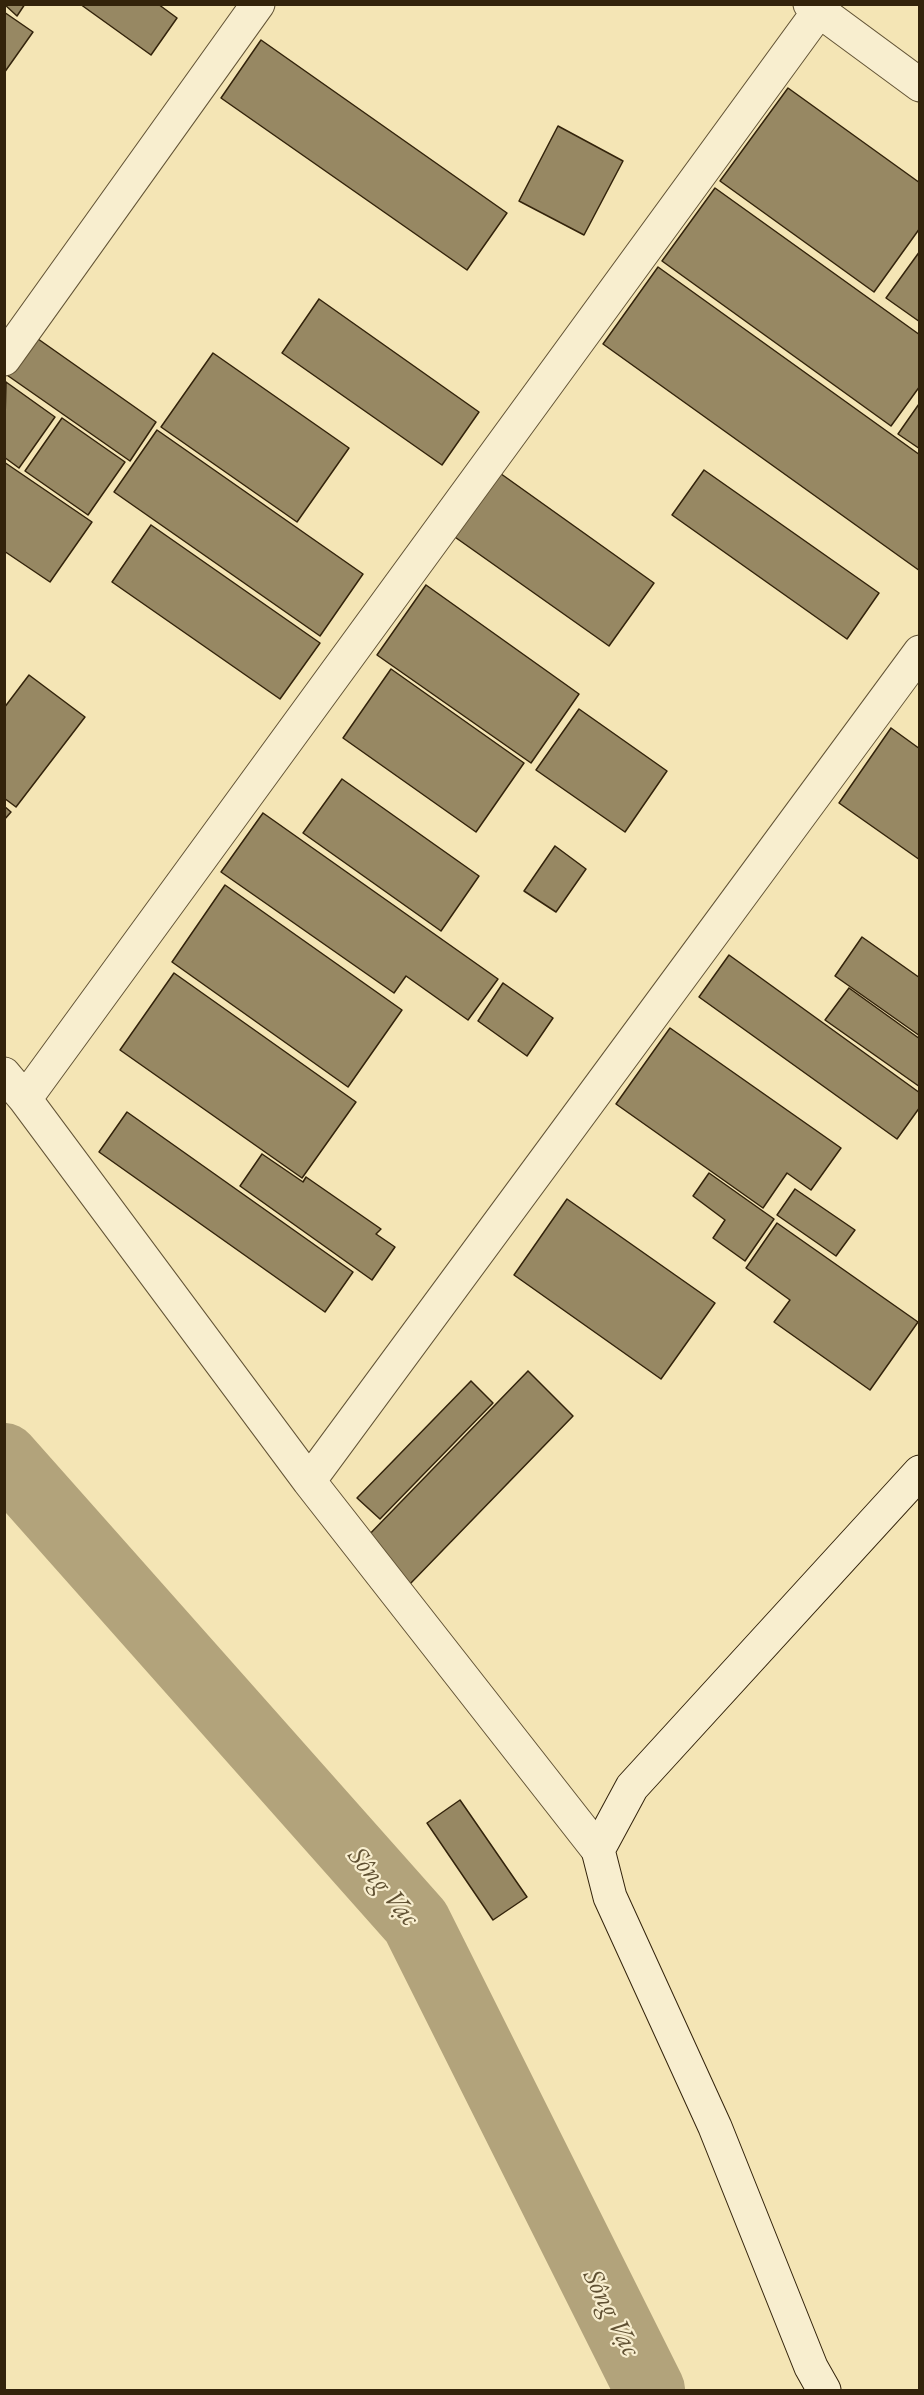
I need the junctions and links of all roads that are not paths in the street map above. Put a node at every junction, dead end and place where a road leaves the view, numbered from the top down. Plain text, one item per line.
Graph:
1 (258, 4) edge
2 (818, 7) edge
3 (920, 85) edge
4 (4, 359) edge
5 (920, 652) edge
6 (4, 1074) edge
7 (25, 1099) junction
8 (920, 1472) edge
9 (309, 1481) junction
10 (598, 1850) junction
11 (824, 2391) edge

1 - 4 street
2 - 3 street
2 - 7 street
5 - 9 street
6 - 7 street
7 - 9 street
8 - 10 street
9 - 10 street
10 - 11 street

